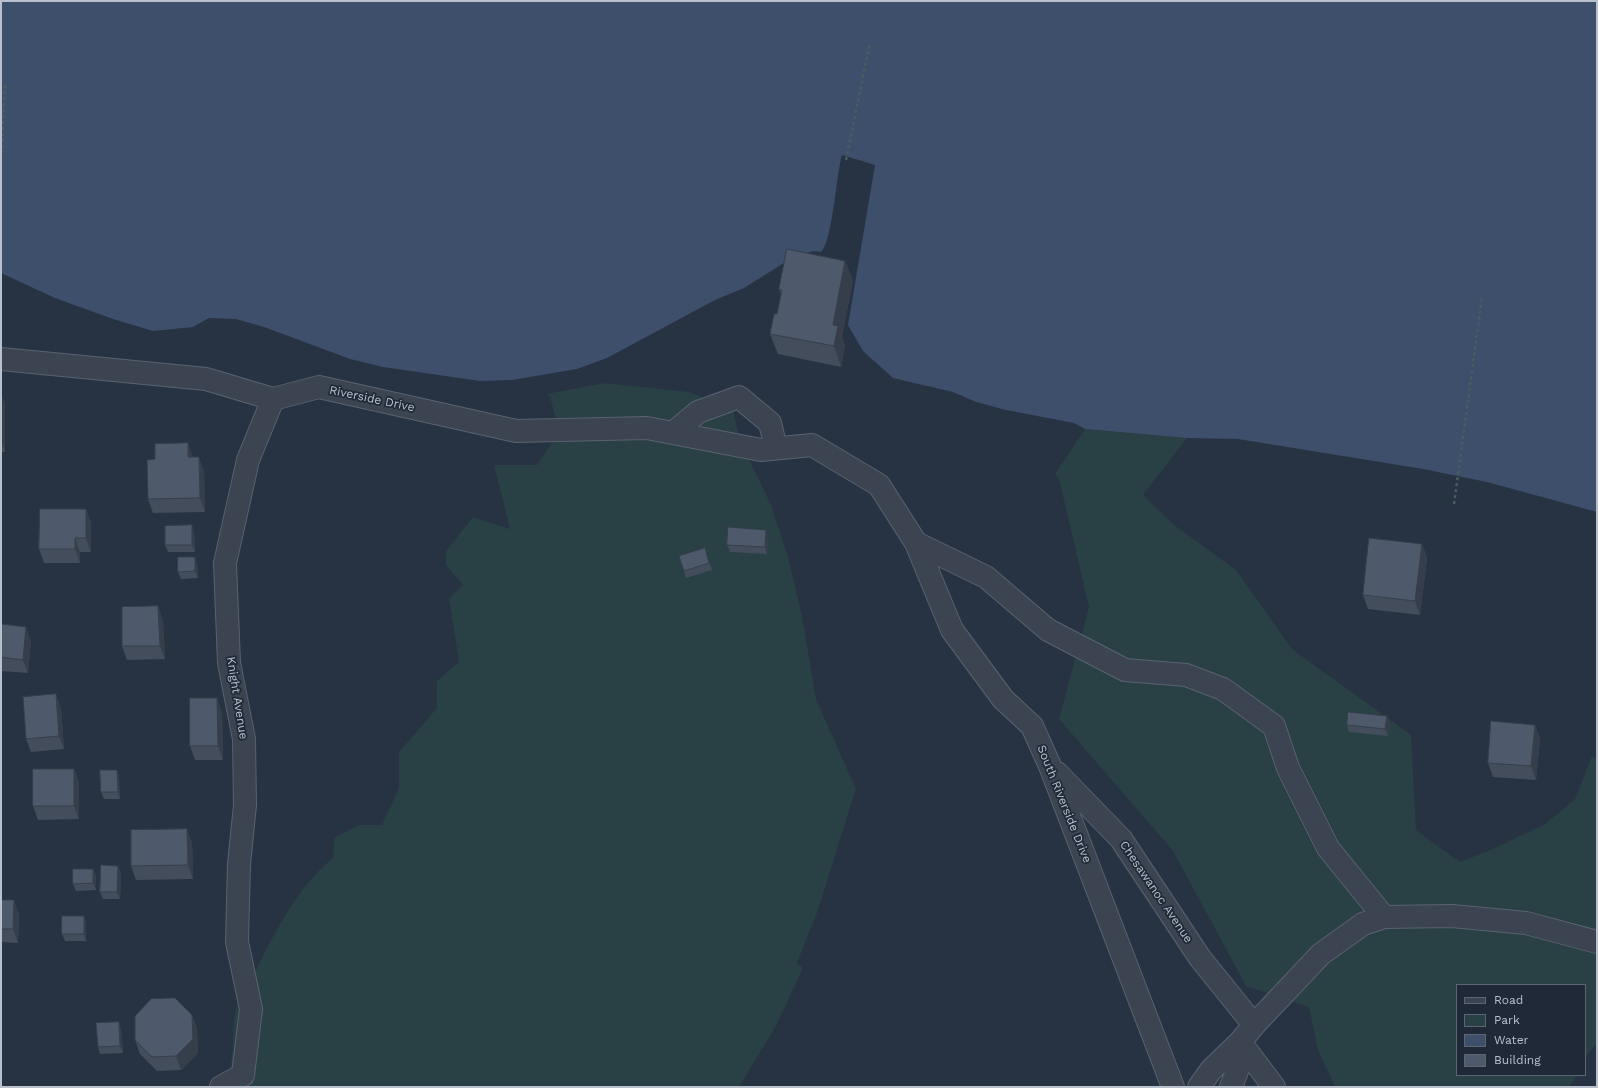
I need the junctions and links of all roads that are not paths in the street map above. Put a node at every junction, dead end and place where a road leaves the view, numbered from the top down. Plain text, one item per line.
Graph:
1 (1, 359) edge
2 (273, 398) junction
3 (673, 433) junction
4 (769, 449) junction
5 (916, 543) junction
6 (1050, 766) junction
7 (1384, 916) junction
8 (1597, 942) edge
9 (1254, 1025) junction
10 (1243, 1046) junction
11 (220, 1087) edge
12 (1173, 1087) edge
13 (1199, 1087) edge
14 (1231, 1087) edge
15 (1274, 1087) edge

1 - 2 street, Riverside Drive
2 - 3 street, Riverside Drive
2 - 11 street, Knight Avenue
3 - 4 street, Riverside Drive
3 - 4 street
4 - 5 street, South Riverside Drive
5 - 6 street, South Riverside Drive
5 - 7 street
6 - 9 street, Chesawanoc Avenue
6 - 12 street, South Riverside Drive
7 - 8 street
7 - 9 street
9 - 10 street
10 - 13 street
10 - 14 street
10 - 15 street

